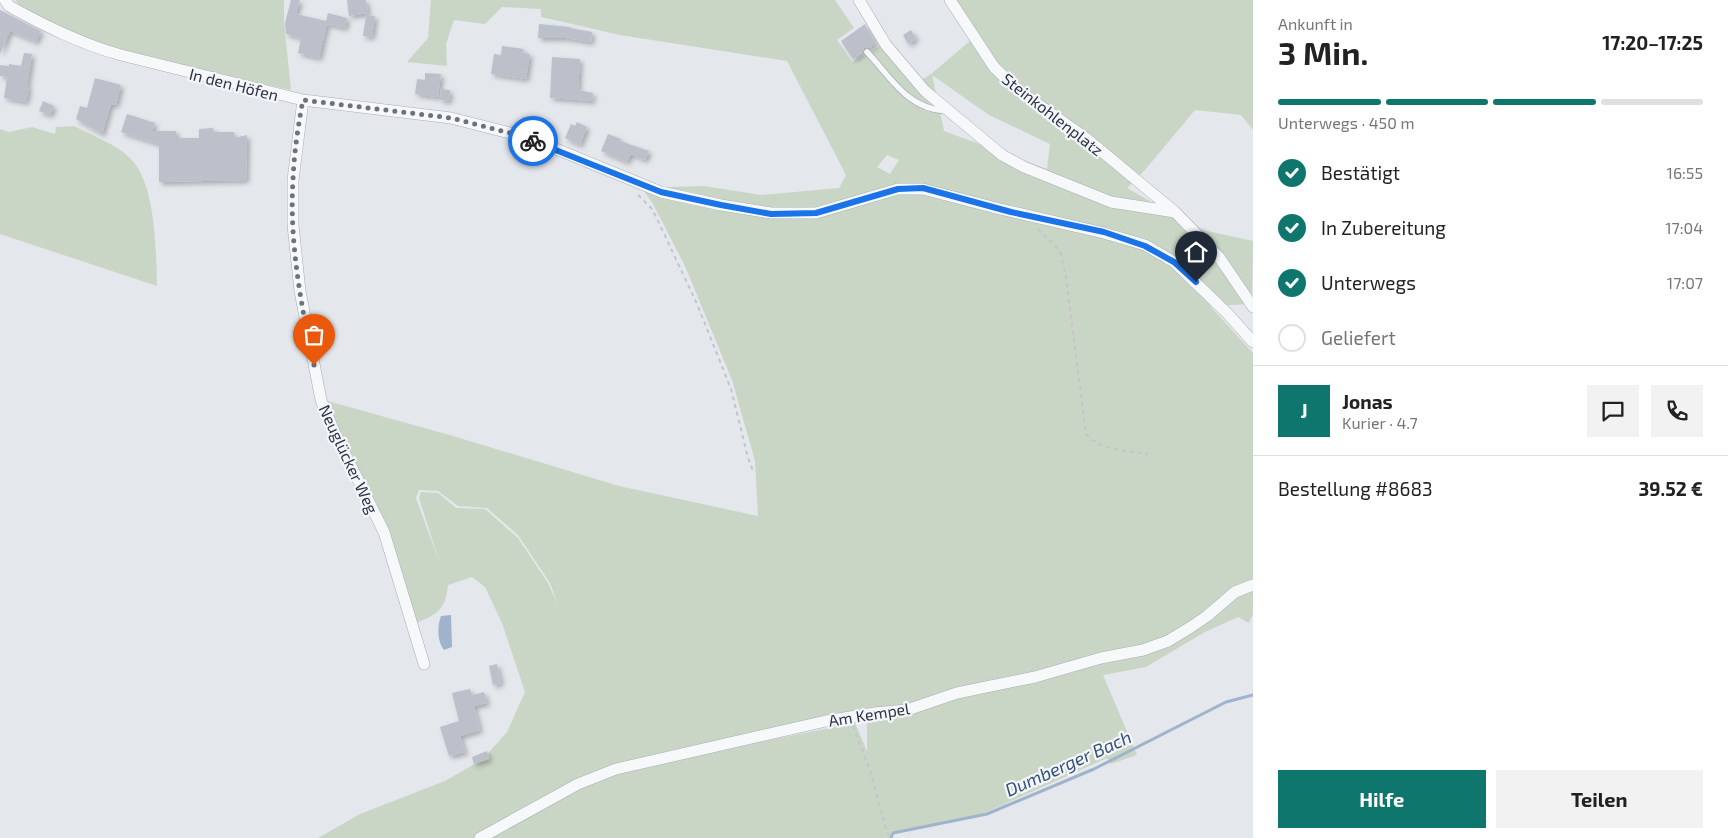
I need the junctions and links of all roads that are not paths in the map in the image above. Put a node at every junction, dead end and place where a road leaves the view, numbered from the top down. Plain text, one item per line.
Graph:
1 (5, 0) edge
2 (859, 0) edge
3 (950, 0) edge
4 (867, 52) dead end
5 (303, 100) junction
6 (949, 111) junction
7 (1175, 212) junction
8 (1253, 307) edge
9 (1253, 342) edge
10 (1253, 584) edge
11 (424, 664) dead end
12 (480, 838) edge

1 - 5 street, In den Höfen
2 - 6 street
3 - 7 street, Steinkohlenplatz
4 - 6 lane
5 - 9 street, In den Höfen
5 - 11 street, Neuglücker Weg
6 - 7 street
7 - 8 street, Steinkohlenplatz
10 - 12 street, Am Kempel

